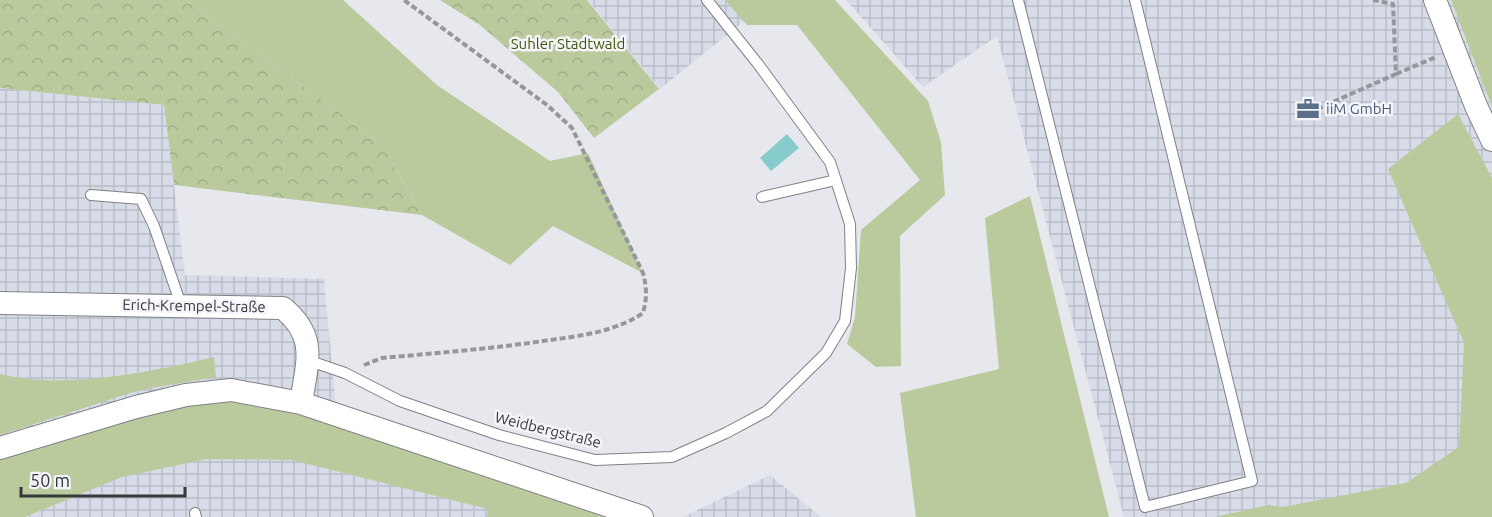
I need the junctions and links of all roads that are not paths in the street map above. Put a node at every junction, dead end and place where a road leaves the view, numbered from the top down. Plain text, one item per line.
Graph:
1 (706, 0) edge
2 (1018, 0) edge
3 (1135, 0) edge
4 (1436, 1) edge
5 (1492, 140) edge
6 (836, 180) junction
7 (91, 195) dead end
8 (762, 197) dead end
9 (0, 303) edge
10 (181, 305) junction
11 (307, 360) junction
12 (301, 403) junction
13 (0, 448) edge
14 (642, 517) edge

1 - 6 lane, Weidbergstraße
2 - 3 lane
4 - 5 street
6 - 8 lane
6 - 11 lane, Weidbergstraße
7 - 10 lane
9 - 10 street, Erich-Krempel-Straße
10 - 11 street, Erich-Krempel-Straße
11 - 12 street, Erich-Krempel-Straße
12 - 13 street
12 - 14 street

